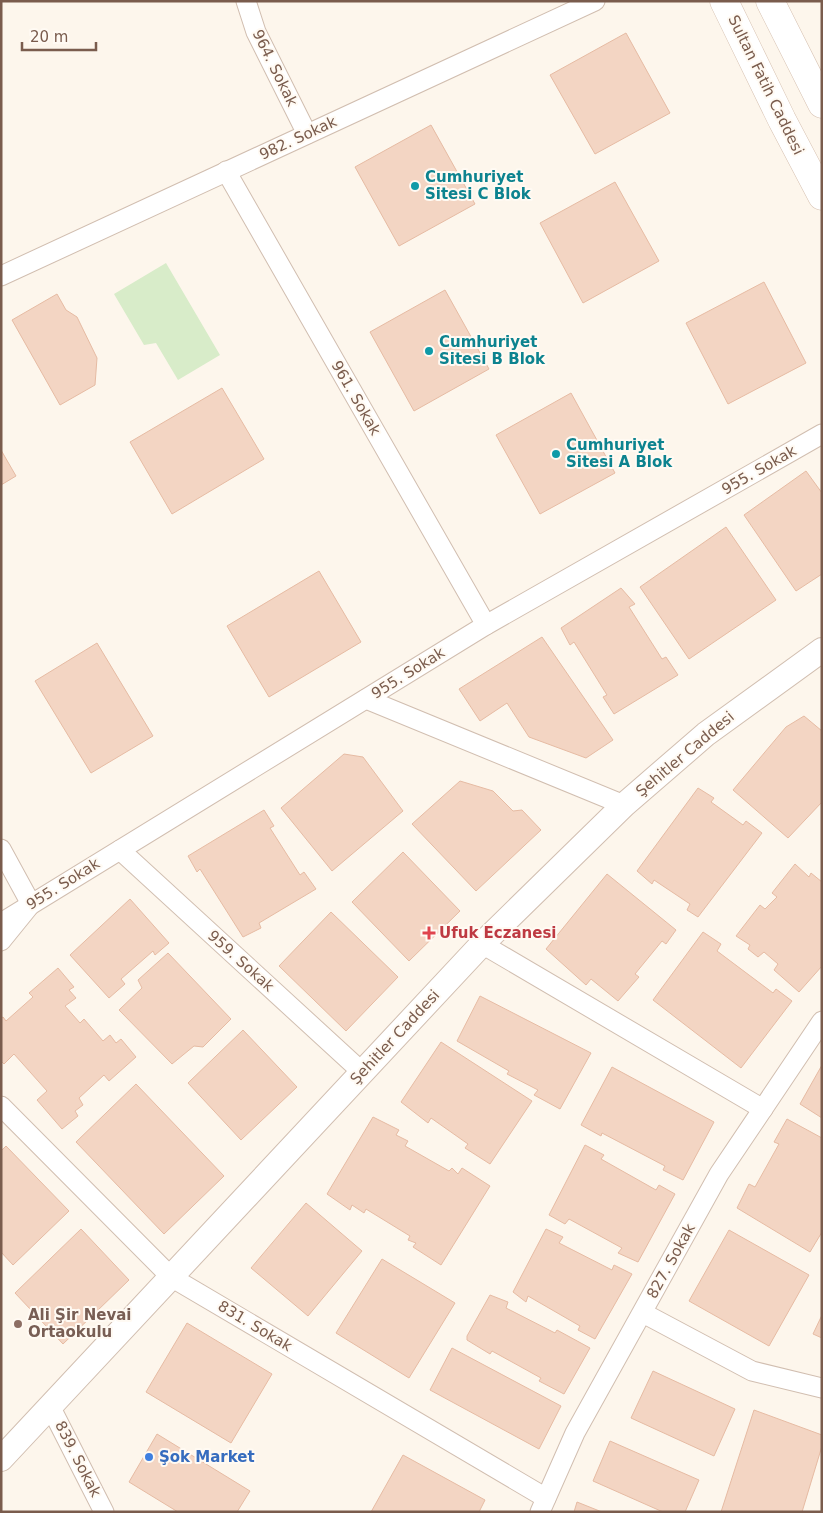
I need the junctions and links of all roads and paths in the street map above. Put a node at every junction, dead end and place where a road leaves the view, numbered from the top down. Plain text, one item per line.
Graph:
1 (246, 1) edge
2 (595, 1) edge
3 (724, 1) edge
4 (770, 1) edge
5 (822, 104) edge
6 (307, 134) junction
7 (226, 172) junction
8 (822, 196) edge
9 (1, 276) edge
10 (822, 434) edge
11 (486, 625) junction
12 (822, 650) edge
13 (366, 699) junction
14 (624, 805) junction
15 (1, 850) edge
16 (120, 850) junction
17 (31, 904) junction
18 (1, 922) edge
19 (1, 941) edge
20 (482, 944) junction
21 (822, 1021) edge
22 (362, 1072) junction
23 (1, 1106) edge
24 (763, 1109) junction
25 (171, 1277) junction
26 (643, 1313) junction
27 (822, 1388) edge
28 (50, 1406) junction
29 (1, 1458) edge
30 (543, 1505) edge
31 (104, 1512) edge

1 - 6 street, 964. Sokak
2 - 6 street, 982. Sokak
3 - 8 main road, Sultan Fatih Caddesi
4 - 5 main road
6 - 7 street, 982. Sokak
7 - 9 street, 982. Sokak
7 - 11 street, 961. Sokak
10 - 11 street, 955. Sokak
11 - 13 street, 955. Sokak
12 - 14 street, Şehitler Caddesi
13 - 14 street
13 - 16 street, 955. Sokak
14 - 20 street, Şehitler Caddesi
15 - 17 street
16 - 17 street, 955. Sokak
16 - 22 street, 959. Sokak
17 - 18 street, 955. Sokak
17 - 19 street
20 - 22 street, Şehitler Caddesi
20 - 24 street
21 - 24 street, 827. Sokak
22 - 25 street, Şehitler Caddesi
23 - 25 street, 831. Sokak
24 - 26 street, 827. Sokak
25 - 28 street, Şehitler Caddesi
25 - 30 street, 831. Sokak
26 - 27 street
26 - 30 street, 827. Sokak
28 - 29 street, Şehitler Caddesi
28 - 31 street, 839. Sokak

